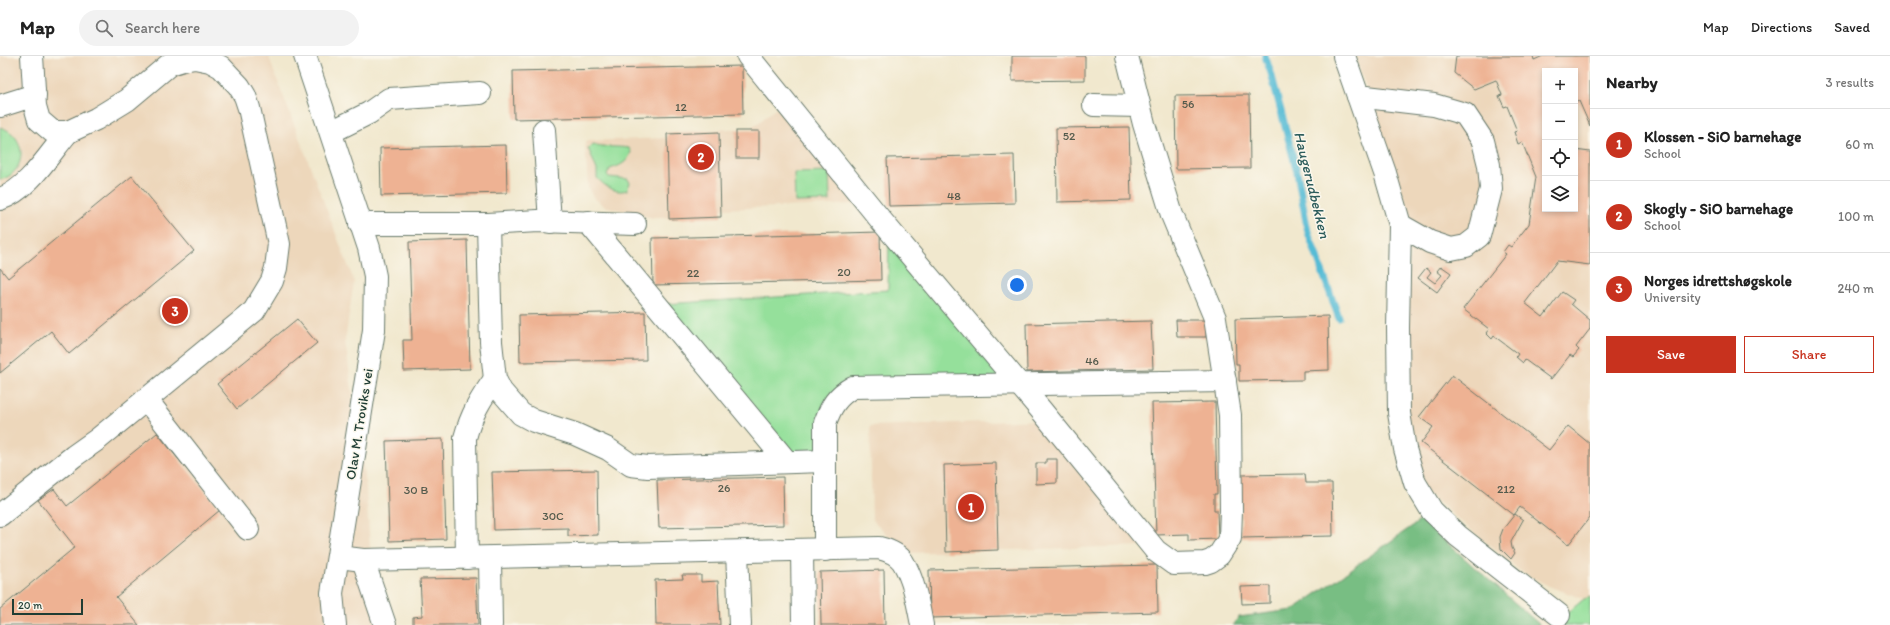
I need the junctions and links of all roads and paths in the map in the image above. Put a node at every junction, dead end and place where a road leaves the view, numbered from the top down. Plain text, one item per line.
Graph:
1 (32, 56) edge
2 (305, 56) edge
3 (748, 56) edge
4 (1127, 56) edge
5 (1344, 56) edge
6 (220, 62) edge
7 (480, 93) dead end
8 (35, 95) junction
9 (1358, 96) junction
10 (1094, 105) dead end
11 (0, 106) edge
12 (1139, 106) junction
13 (544, 130) dead end
14 (68, 132) junction
15 (331, 132) junction
16 (0, 199) edge
17 (550, 222) junction
18 (588, 222) junction
19 (360, 224) junction
20 (488, 224) junction
21 (635, 224) dead end
22 (1400, 225) junction
23 (495, 379) junction
24 (1225, 381) junction
25 (1020, 385) junction
26 (146, 399) junction
27 (824, 461) junction
28 (787, 462) junction
29 (0, 515) edge
30 (248, 529) dead end
31 (802, 550) junction
32 (825, 550) junction
33 (737, 552) junction
34 (339, 557) junction
35 (467, 558) junction
36 (490, 558) junction
37 (363, 560) junction
38 (1559, 615) dead end
39 (335, 625) edge
40 (385, 625) edge
41 (490, 625) edge
42 (740, 625) edge
43 (803, 625) edge
44 (922, 625) edge

1 - 8 street
2 - 15 street, Olav M. Troviks vei
3 - 25 street
4 - 12 street
5 - 9 street
6 - 14 street
6 - 26 street
7 - 15 street
8 - 11 street
8 - 14 street
9 - 22 street
9 - 22 street
10 - 12 street
12 - 24 street
13 - 17 street
14 - 16 street
15 - 19 street, Olav M. Troviks vei
17 - 18 street
17 - 20 street
18 - 21 street
18 - 28 street
19 - 20 street
19 - 34 street, Olav M. Troviks vei
20 - 23 street
22 - 38 street
23 - 28 street
23 - 35 street
24 - 25 street
24 - 25 street
25 - 27 street
26 - 29 street
26 - 30 street
27 - 28 street
27 - 32 street
31 - 32 street
31 - 33 street
31 - 43 street
32 - 44 street
33 - 36 street
33 - 42 street
34 - 37 street
34 - 39 street, Olav M. Troviks vei
35 - 36 street
35 - 37 street
36 - 41 street
37 - 40 street

